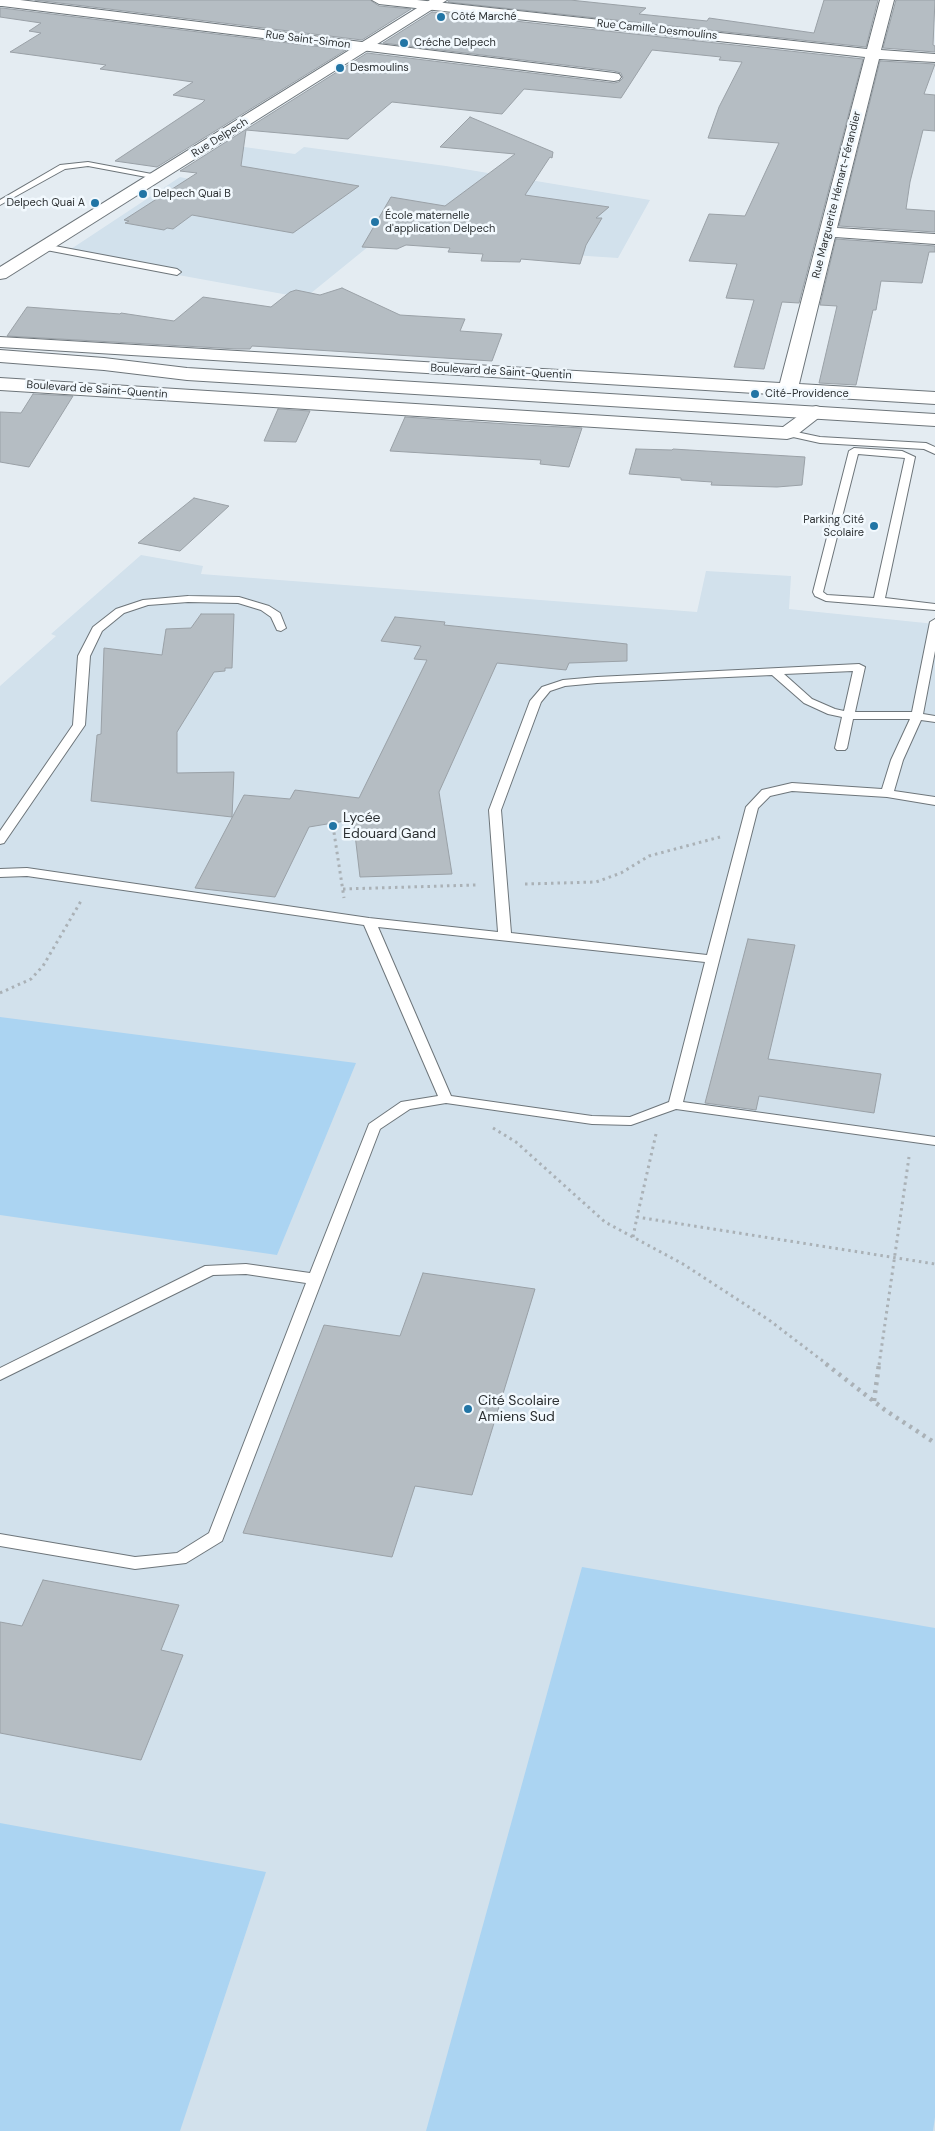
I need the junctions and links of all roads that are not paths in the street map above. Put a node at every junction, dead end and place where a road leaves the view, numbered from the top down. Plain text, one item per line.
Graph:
1 (379, 0) edge
2 (887, 0) edge
3 (2, 2) edge
4 (435, 3) edge
5 (365, 47) junction
6 (873, 54) junction
7 (935, 58) edge
8 (614, 77) dead end
9 (157, 177) junction
10 (0, 203) edge
11 (828, 232) junction
12 (935, 239) edge
13 (44, 247) junction
14 (177, 272) dead end
15 (0, 274) edge
16 (0, 342) edge
17 (67, 346) junction
18 (0, 356) edge
19 (0, 365) edge
20 (151, 370) junction
21 (187, 374) junction
22 (0, 384) edge
23 (788, 389) junction
24 (935, 398) edge
25 (816, 412) junction
26 (935, 420) edge
27 (787, 433) junction
28 (935, 451) edge
29 (879, 601) junction
30 (935, 607) edge
31 (935, 622) edge
32 (281, 628) dead end
33 (774, 671) junction
34 (848, 715) junction
35 (917, 716) junction
36 (935, 719) edge
37 (841, 748) dead end
38 (887, 793) junction
39 (935, 801) edge
40 (0, 840) edge
41 (0, 873) edge
42 (369, 922) junction
43 (505, 936) junction
44 (712, 959) junction
45 (446, 1099) junction
46 (668, 1108) junction
47 (935, 1141) edge
48 (315, 1279) junction
49 (0, 1375) edge
50 (0, 1540) edge

1 - 4 street, Rue Camille Desmoulins
2 - 6 street, Rue Marguerite Hémart-Férandier
3 - 5 street, Rue Saint-Simon
4 - 5 street, Rue Delpech
4 - 6 street, Rue Camille Desmoulins
5 - 8 street, Rue Saint-Simon
5 - 9 street, Rue Delpech
6 - 7 street, Rue Camille Desmoulins
6 - 11 street, Rue Marguerite Hémart-Férandier
9 - 10 lane
9 - 13 street, Rue Delpech
11 - 12 street
11 - 23 street, Rue Marguerite Hémart-Férandier
13 - 14 lane
13 - 15 street, Rue Delpech
16 - 17 street, Boulevard de Saint-Quentin
17 - 20 street, Boulevard de Saint-Quentin
17 - 23 street, Boulevard de Saint-Quentin
18 - 20 street, Boulevard de Saint-Quentin
19 - 21 street, Boulevard de Saint-Quentin
20 - 21 street, Boulevard de Saint-Quentin
21 - 25 street, Boulevard de Saint-Quentin
22 - 27 street, Boulevard de Saint-Quentin
23 - 24 street, Boulevard de Saint-Quentin
25 - 26 street, Boulevard de Saint-Quentin
25 - 27 street
27 - 28 lane
29 - 29 lane
29 - 30 lane
31 - 35 lane
32 - 40 lane
33 - 34 lane
33 - 34 lane
33 - 43 lane
34 - 35 lane
34 - 37 lane
35 - 36 lane
35 - 38 lane
38 - 39 lane
38 - 44 lane
41 - 42 lane
42 - 43 lane
42 - 45 lane
43 - 44 lane
44 - 46 lane
45 - 46 lane
45 - 48 lane
46 - 47 lane
48 - 49 lane
48 - 50 lane

